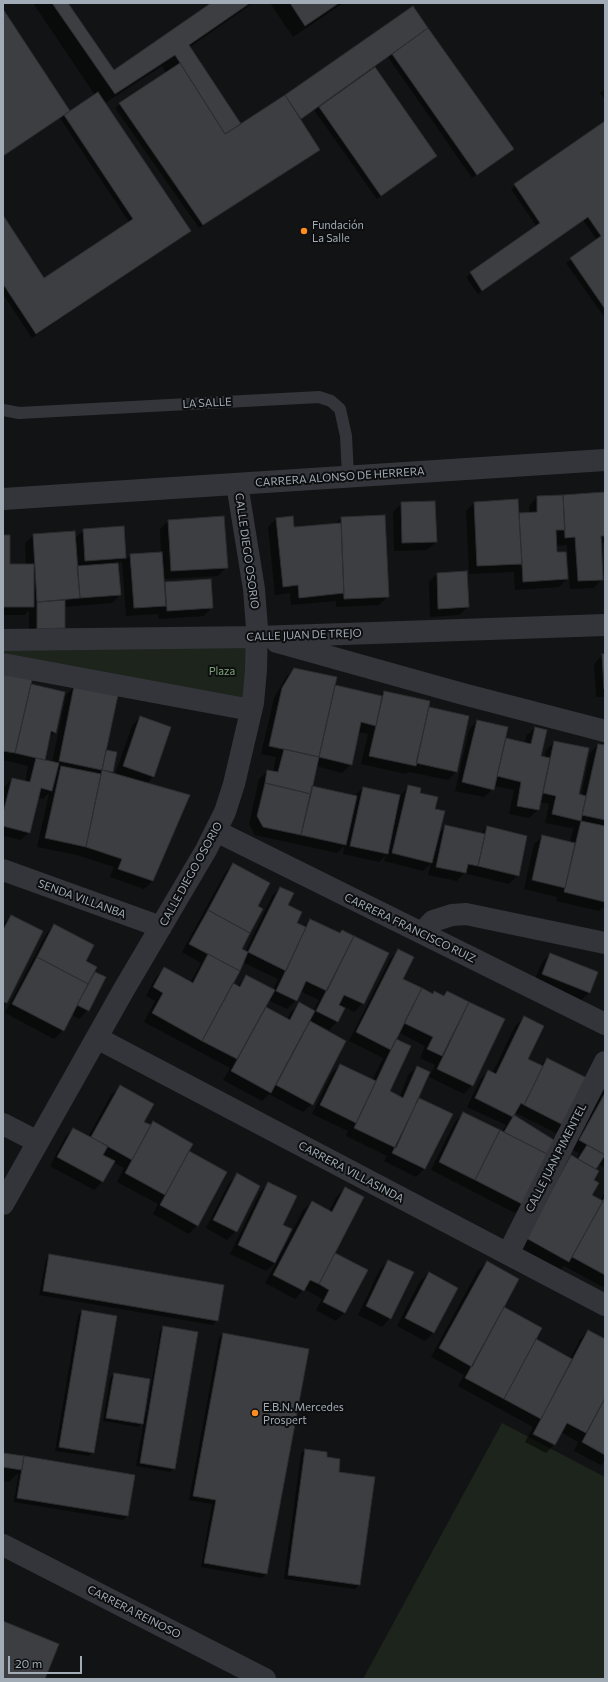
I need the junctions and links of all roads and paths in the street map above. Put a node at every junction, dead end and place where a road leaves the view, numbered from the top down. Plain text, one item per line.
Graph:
1 (3, 410) edge
2 (605, 460) edge
3 (348, 476) junction
4 (238, 484) junction
5 (3, 499) edge
6 (605, 625) edge
7 (256, 637) junction
8 (3, 640) edge
9 (3, 664) edge
10 (251, 710) junction
11 (605, 731) edge
12 (216, 831) junction
13 (3, 870) edge
14 (161, 927) junction
15 (422, 933) junction
16 (605, 943) edge
17 (605, 1024) edge
18 (97, 1038) junction
19 (605, 1062) edge
20 (3, 1124) edge
21 (38, 1142) junction
22 (11, 1172) edge
23 (3, 1204) edge
24 (508, 1254) junction
25 (605, 1305) edge
26 (3, 1545) edge
27 (240, 1673) edge
28 (265, 1679) edge

1 - 3 lane, LA SALLE
2 - 3 street, CARRERA ALONSO DE HERRERA
3 - 4 street, CARRERA ALONSO DE HERRERA
4 - 5 street, CARRERA ALONSO DE HERRERA
4 - 7 street, CALLE DIEGO OSORIO
6 - 7 street, CALLE JUAN DE TREJO
7 - 8 street, CALLE JUAN DE TREJO
7 - 10 street, CALLE DIEGO OSORIO
7 - 11 street
9 - 10 street
10 - 12 street, CALLE DIEGO OSORIO
12 - 14 street, CALLE DIEGO OSORIO
12 - 15 street, CARRERA FRANCISCO RUIZ
13 - 14 street, SENDA VILLANBA
14 - 18 street, CALLE DIEGO OSORIO
15 - 16 street
15 - 17 street, CARRERA FRANCISCO RUIZ
18 - 21 street, CALLE DIEGO OSORIO
18 - 24 street, CARRERA VILLASINDA
19 - 24 street, CALLE JUAN PIMENTEL
20 - 21 street
21 - 22 street, CALLE DIEGO OSORIO
22 - 23 street, CALLE DIEGO OSORIO
24 - 25 street, CARRERA VILLASINDA
26 - 27 street, CARRERA REINOSO
27 - 28 street, CARRERA REINOSO

